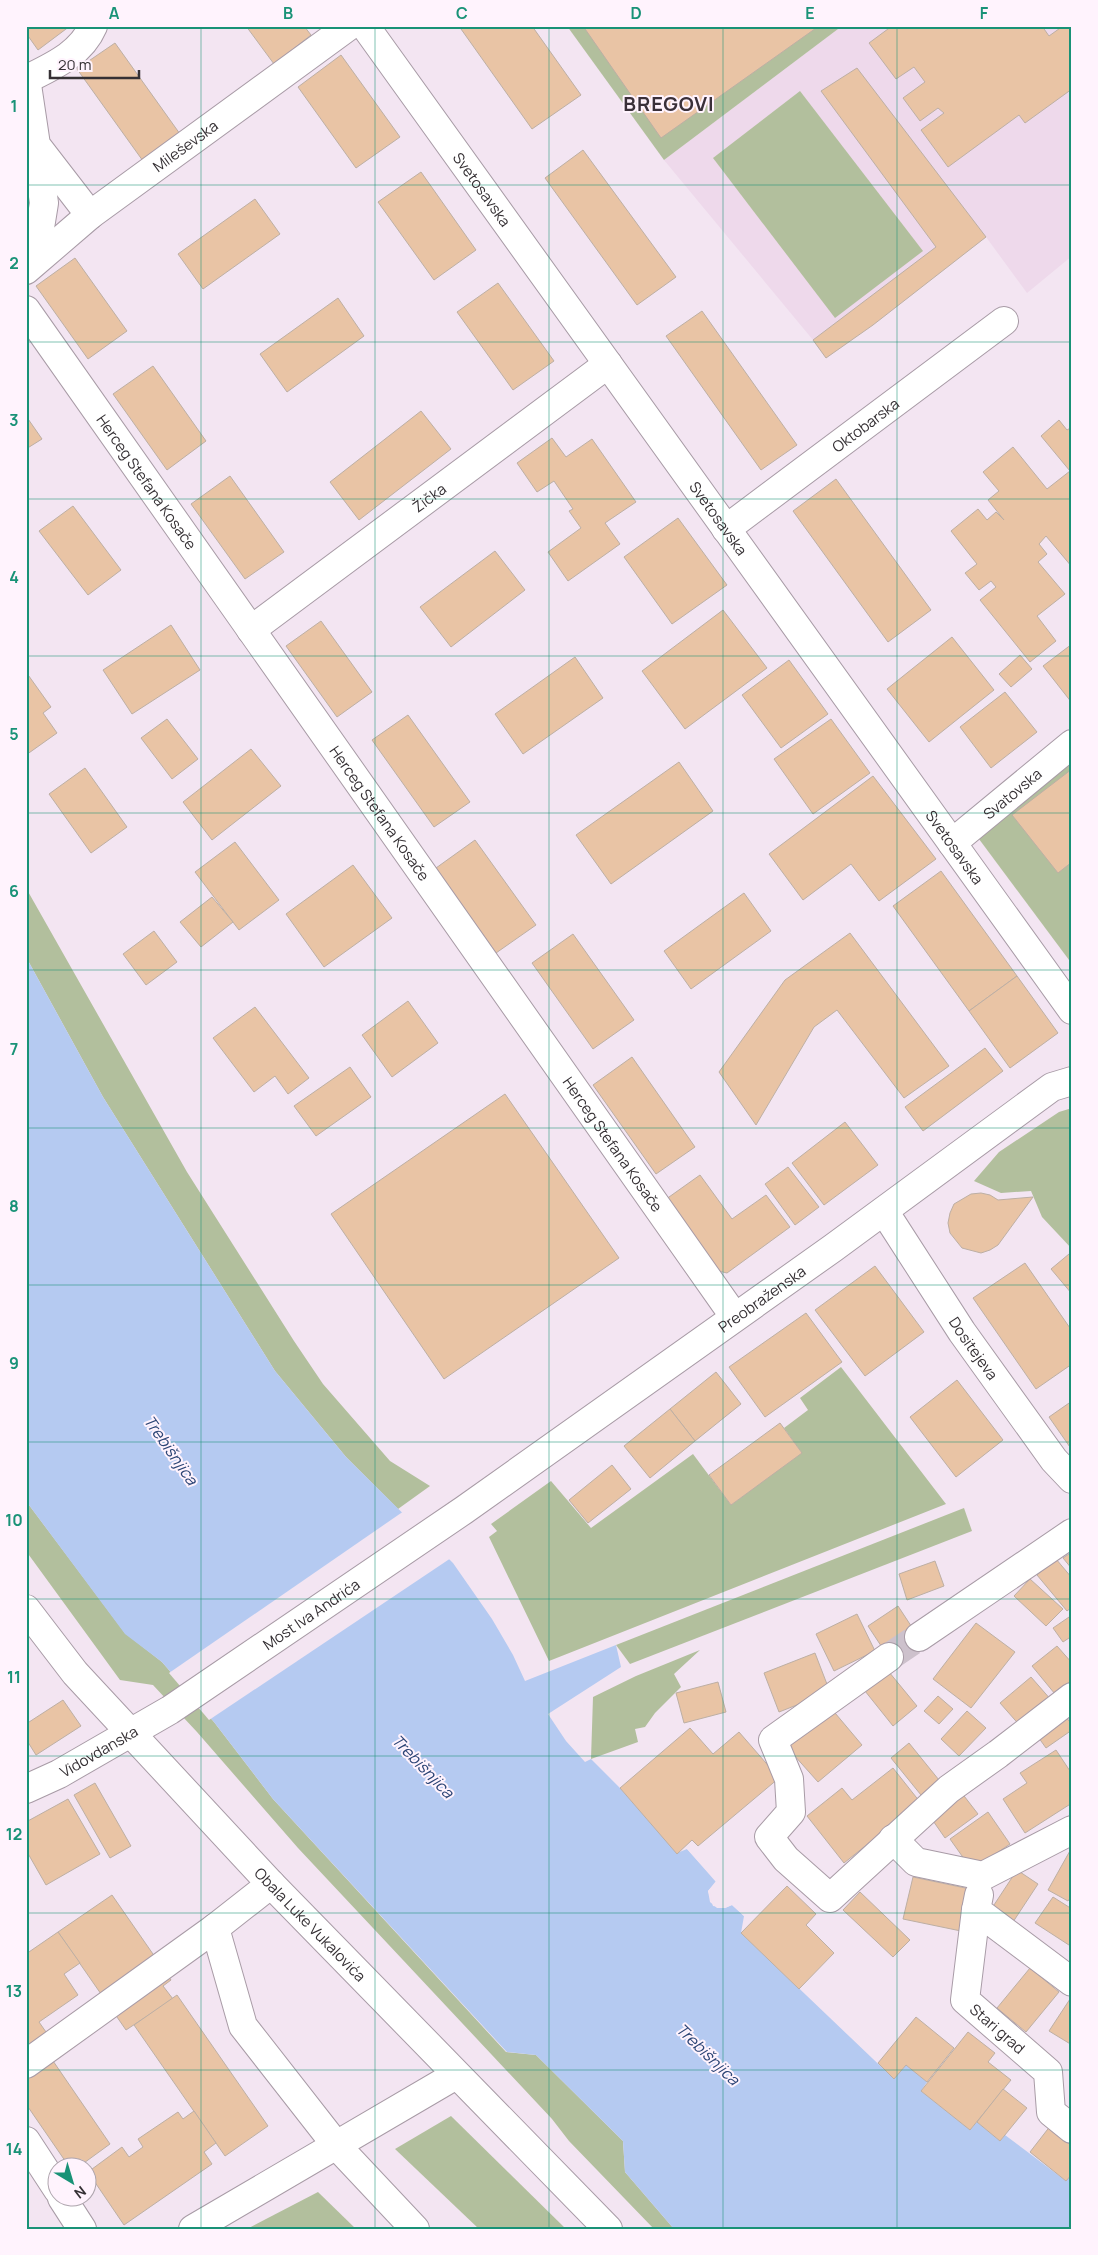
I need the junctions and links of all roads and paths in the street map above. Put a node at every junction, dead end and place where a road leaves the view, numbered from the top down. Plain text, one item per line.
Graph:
1 (93, 26) edge
2 (349, 26) edge
3 (365, 26) edge
4 (27, 78) edge
5 (36, 145) junction
6 (90, 216) junction
7 (26, 268) edge
8 (26, 310) edge
9 (1004, 321) dead end
10 (608, 364) junction
11 (726, 528) junction
12 (251, 630) junction
13 (1072, 744) edge
14 (952, 844) junction
15 (1072, 1010) edge
16 (1072, 1081) edge
17 (884, 1211) junction
18 (734, 1316) junction
19 (1072, 1479) edge
20 (452, 1517) joint
21 (1072, 1533) edge
22 (26, 1609) edge
23 (919, 1637) tunnel mouth
24 (888, 1657) tunnel mouth
25 (1072, 1697) edge
26 (170, 1710) joint
27 (131, 1734) junction
28 (26, 1789) edge
29 (1072, 1830) edge
30 (893, 1839) junction
31 (983, 1876) junction
32 (270, 1884) junction
33 (976, 1910) junction
34 (215, 1928) junction
35 (1072, 1982) edge
36 (26, 2064) edge
37 (456, 2075) junction
38 (1072, 2129) edge
39 (26, 2141) edge
40 (336, 2145) junction
41 (48, 2175) edge
42 (68, 2208) edge
43 (82, 2229) edge
44 (193, 2229) edge
45 (415, 2229) edge
46 (608, 2229) edge

1 - 4 street
2 - 6 street, Mileševska
3 - 10 street, Svetosavska
4 - 5 street
5 - 6 street
5 - 7 street
6 - 7 street, Mileševska
8 - 12 street, Herceg Stefana Kosače
9 - 11 street, Oktobarska
10 - 11 street, Svetosavska
10 - 12 street, Žička
11 - 14 street, Svetosavska
12 - 18 street, Herceg Stefana Kosače
13 - 14 street, Svatovska
14 - 15 street, Svetosavska
16 - 17 street, Preobraženska
17 - 18 street, Preobraženska
17 - 19 street, Dositejeva
18 - 20 street, Preobraženska
20 - 26 street, Most Iva Andrića
21 - 23 street
22 - 27 street, Obala Luke Vukalovića
24 - 30 street
25 - 30 street
26 - 27 street, Vidovdanska
27 - 28 street, Vidovdanska
27 - 32 street, Obala Luke Vukalovića
29 - 31 street
30 - 31 street
31 - 33 street, Stari grad
32 - 34 street
32 - 37 street, Obala Luke Vukalovića
33 - 35 street
33 - 38 street, Stari grad
34 - 36 street
34 - 40 street
37 - 40 street
37 - 46 street, Obala Luke Vukalovića
39 - 41 street
40 - 44 street
40 - 45 street
42 - 43 street

